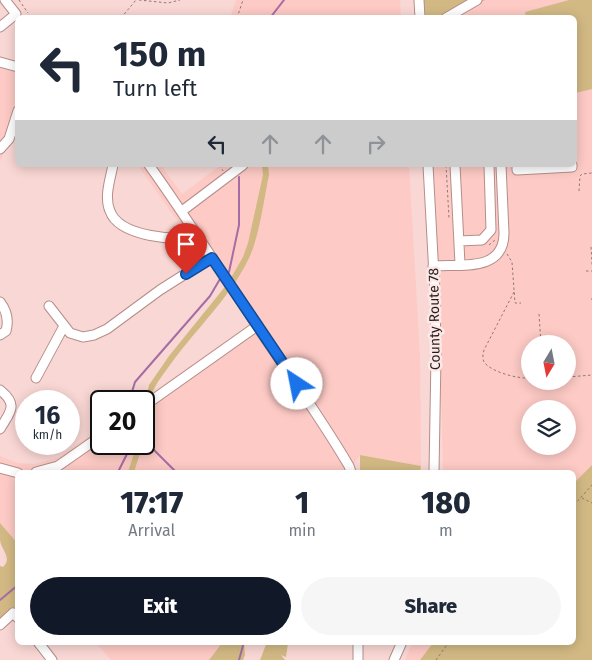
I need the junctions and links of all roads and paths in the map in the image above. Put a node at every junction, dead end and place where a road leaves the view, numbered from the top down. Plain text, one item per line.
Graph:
1 (5, 0) edge
2 (19, 0) edge
3 (136, 0) edge
4 (139, 0) edge
5 (180, 0) edge
6 (243, 0) edge
7 (419, 0) edge
8 (477, 0) edge
9 (28, 13) dead end
10 (124, 15) edge
11 (238, 15) edge
12 (420, 15) edge
13 (451, 15) edge
14 (0, 27) edge
15 (0, 62) edge
16 (15, 67) edge
17 (15, 120) edge
18 (0, 149) edge
19 (113, 167) edge
20 (150, 167) edge
21 (240, 167) edge
22 (428, 167) edge
23 (446, 167) edge
24 (455, 167) edge
25 (490, 167) edge
26 (501, 167) edge
27 (517, 167) edge
28 (572, 167) edge
29 (592, 173) edge
30 (579, 191) dead end
31 (182, 210) junction
32 (450, 223) dead end
33 (199, 237) junction
34 (459, 241) junction
35 (492, 243) dead end
36 (591, 247) edge
37 (501, 250) junction
38 (212, 258) junction
39 (592, 262) edge
40 (460, 264) junction
41 (433, 266) junction
42 (592, 267) edge
43 (592, 271) edge
44 (586, 272) dead end
45 (514, 292) junction
46 (0, 302) edge
47 (515, 303) junction
48 (521, 303) dead end
49 (508, 304) junction
50 (50, 306) dead end
51 (539, 314) dead end
52 (64, 326) junction
53 (257, 326) junction
54 (0, 335) edge
55 (540, 335) edge
56 (592, 375) edge
57 (576, 376) edge
58 (36, 378) dead end
59 (521, 378) edge
60 (0, 390) edge
61 (155, 398) edge
62 (0, 429) edge
63 (90, 444) edge
64 (0, 468) edge
65 (43, 470) edge
66 (351, 470) edge
67 (434, 470) edge
68 (15, 472) edge
69 (592, 485) edge
70 (581, 497) junction
71 (576, 503) edge
72 (592, 503) edge
73 (15, 614) edge
74 (0, 625) edge
75 (40, 645) edge
76 (358, 645) edge
77 (401, 645) edge
78 (446, 645) edge
79 (52, 660) edge
80 (358, 660) edge
81 (394, 660) edge
82 (436, 660) edge

1 - 14 street
2 - 9 path
3 - 10 path
4 - 5 path
6 - 11 path
7 - 12 street
8 - 13 street
15 - 16 street
17 - 18 street
19 - 33 street
20 - 31 street
21 - 31 street
22 - 41 street, County Route 78
23 - 32 path
24 - 34 street
25 - 34 street
26 - 37 street
27 - 28 street
29 - 30 path
31 - 33 street
33 - 38 street
34 - 40 street
35 - 37 path
36 - 39 path
37 - 40 street
37 - 45 path
38 - 52 street
38 - 53 street
39 - 42 path
40 - 41 street
41 - 67 street, County Route 78
43 - 44 path
45 - 47 path
45 - 49 path
46 - 54 street
47 - 48 path
47 - 49 path
49 - 59 path
50 - 52 street
51 - 55 path
52 - 58 street
53 - 61 street
53 - 66 street
56 - 57 path
60 - 62 street
63 - 65 street
64 - 68 street
69 - 70 path
70 - 71 path
70 - 72 path
73 - 74 street
75 - 79 street
76 - 80 street
77 - 81 street
78 - 82 path

